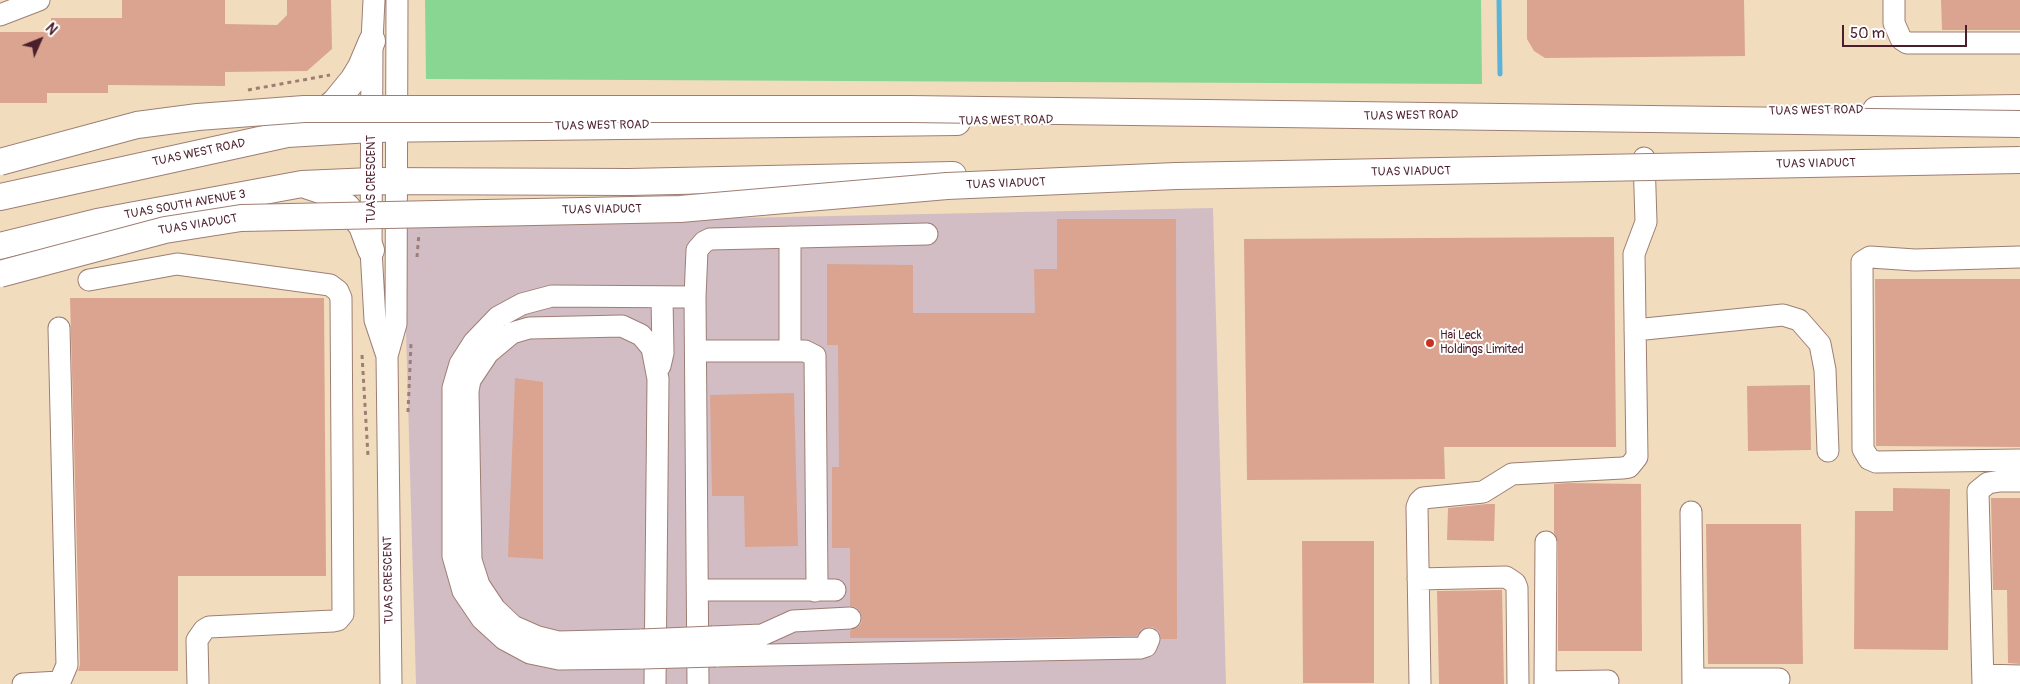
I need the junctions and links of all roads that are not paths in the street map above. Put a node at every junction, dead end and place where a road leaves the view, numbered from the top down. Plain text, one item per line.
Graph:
1 (39, 0) edge
2 (374, 0) edge
3 (397, 0) edge
4 (1894, 0) edge
5 (0, 15) edge
6 (372, 41) junction
7 (2020, 43) edge
8 (2020, 108) edge
9 (2020, 124) edge
10 (384, 129) junction
11 (287, 134) junction
12 (2020, 154) edge
13 (1644, 158) junction
14 (2020, 160) edge
15 (0, 162) edge
16 (384, 181) junction
17 (302, 184) junction
18 (0, 197) edge
19 (927, 234) dead end
20 (790, 237) junction
21 (0, 246) edge
22 (372, 250) junction
23 (2020, 257) edge
24 (0, 274) edge
25 (89, 280) dead end
26 (662, 297) junction
27 (695, 297) junction
28 (59, 328) dead end
29 (1635, 330) junction
30 (696, 351) junction
31 (790, 351) junction
32 (387, 356) junction
33 (658, 379) junction
34 (1828, 451) dead end
35 (2020, 460) edge
36 (2020, 481) edge
37 (1691, 512) dead end
38 (1546, 542) dead end
39 (1418, 579) junction
40 (698, 590) junction
41 (850, 618) dead end
42 (1149, 639) dead end
43 (714, 646) junction
44 (642, 649) junction
45 (2020, 676) edge
46 (1779, 679) dead end
47 (1983, 680) edge
48 (1608, 681) dead end
49 (1693, 681) edge
50 (59, 683) edge
51 (1545, 683) edge
52 (23, 684) edge
53 (198, 684) edge
54 (391, 684) edge
55 (655, 684) edge
56 (698, 684) edge
57 (1420, 684) edge
58 (1518, 684) edge

1 - 5 street
2 - 6 street, TUAS CRESCENT
3 - 10 street, TUAS CRESCENT
4 - 7 street
6 - 10 street, TUAS CRESCENT
6 - 11 main road
8 - 10 main road, TUAS WEST ROAD
9 - 15 main road, bridge
10 - 11 main road, TUAS WEST ROAD
10 - 16 street, TUAS CRESCENT
11 - 18 main road, TUAS WEST ROAD
12 - 13 main road
13 - 16 main road
13 - 29 street
14 - 24 main road, TUAS VIADUCT, bridge
16 - 17 main road, TUAS SOUTH AVENUE 3
16 - 22 street, TUAS CRESCENT
16 - 32 street, TUAS CRESCENT
17 - 21 main road, TUAS SOUTH AVENUE 3
17 - 22 main road
19 - 20 street
20 - 27 street
20 - 31 street
22 - 32 street, TUAS CRESCENT
23 - 35 street
25 - 53 street
26 - 27 street
26 - 33 street
26 - 44 street
27 - 30 street
28 - 50 street
29 - 34 street
29 - 39 street
30 - 31 street
30 - 40 street
31 - 40 street
32 - 54 street, TUAS CRESCENT
33 - 44 street
33 - 55 street
36 - 47 street
37 - 49 street
38 - 51 street
39 - 57 street
39 - 58 street
40 - 56 street
41 - 43 street
42 - 43 street
43 - 44 street, bridge
45 - 47 street
46 - 49 street
48 - 51 street
50 - 52 street

